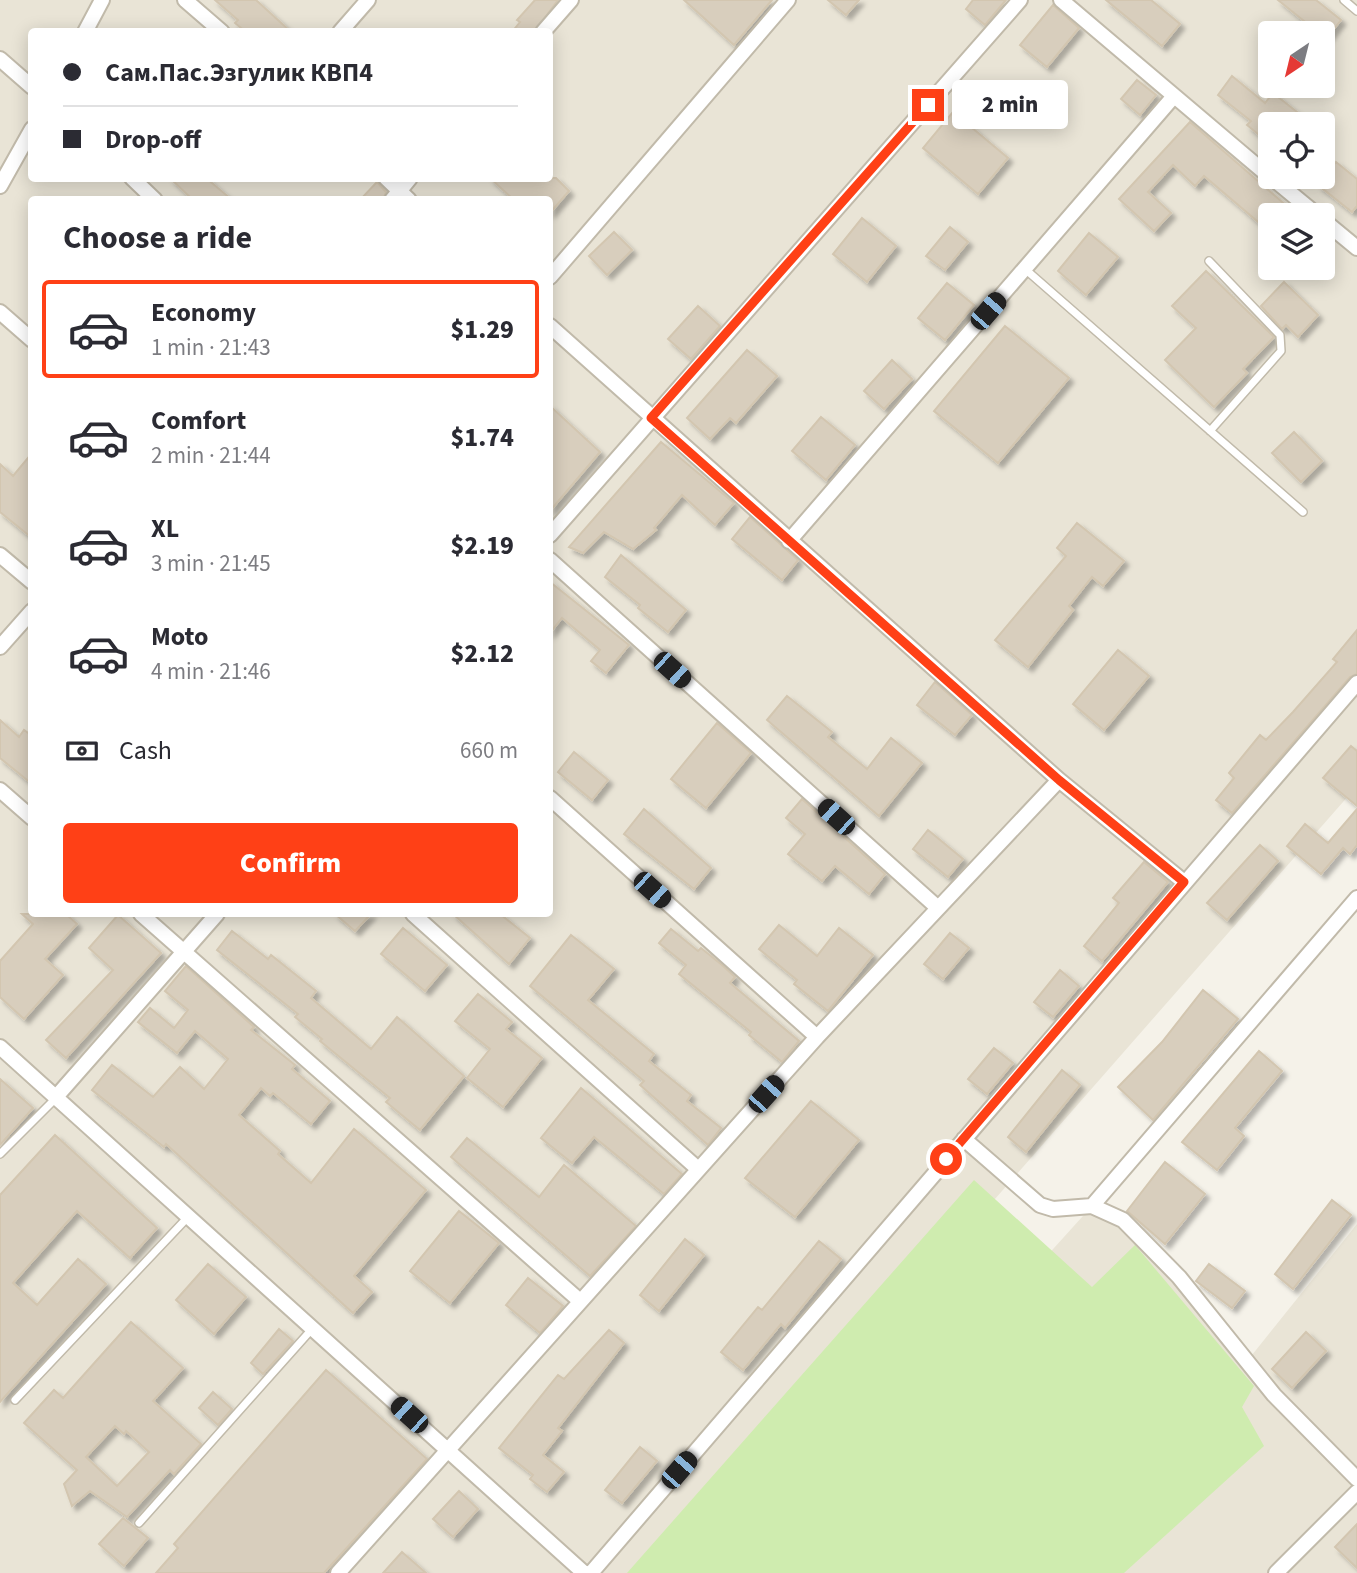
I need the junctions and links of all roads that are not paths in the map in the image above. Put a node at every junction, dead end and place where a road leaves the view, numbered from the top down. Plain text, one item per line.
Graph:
1 (102, 0) edge
2 (185, 0) edge
3 (368, 0) edge
4 (571, 0) edge
5 (788, 0) edge
6 (1020, 0) edge
7 (1061, 0) edge
8 (1344, 0) edge
9 (1357, 11) edge
10 (87, 28) edge
11 (217, 28) edge
12 (344, 28) edge
13 (546, 28) edge
14 (0, 59) edge
15 (28, 84) edge
16 (1174, 96) junction
17 (28, 136) edge
18 (1258, 166) edge
19 (136, 182) edge
20 (0, 186) edge
21 (1286, 189) edge
22 (151, 196) edge
23 (1302, 203) edge
24 (1335, 230) edge
25 (1357, 248) edge
26 (1209, 261) dead end
27 (1025, 269) junction
28 (553, 273) edge
29 (0, 312) edge
30 (553, 329) edge
31 (28, 336) edge
32 (651, 418) junction
33 (1210, 431) junction
34 (1303, 512) dead end
35 (553, 531) edge
36 (789, 541) junction
37 (0, 555) edge
38 (553, 563) edge
39 (28, 579) edge
40 (28, 616) edge
41 (0, 648) edge
42 (1357, 683) edge
43 (1059, 780) junction
44 (0, 790) edge
45 (553, 801) edge
46 (28, 814) edge
47 (1184, 882) junction
48 (1357, 898) edge
49 (938, 908) junction
50 (144, 917) edge
51 (214, 917) edge
52 (416, 917) edge
53 (184, 951) junction
54 (817, 1037) junction
55 (0, 1047) edge
56 (56, 1097) junction
57 (964, 1139) junction
58 (0, 1154) edge
59 (698, 1169) junction
60 (1092, 1206) junction
61 (188, 1217) junction
62 (580, 1301) junction
63 (312, 1328) junction
64 (15, 1400) dead end
65 (447, 1450) junction
66 (1357, 1479) edge
67 (1357, 1492) edge
68 (139, 1523) dead end
69 (338, 1573) edge
70 (584, 1573) edge
71 (591, 1573) edge
72 (1276, 1573) edge

1 - 10 street
2 - 11 street
3 - 12 street
4 - 13 street
5 - 28 street
6 - 32 street
7 - 16 street
8 - 9 lane
14 - 15 street
16 - 18 street
16 - 27 street
17 - 20 street
19 - 22 street
21 - 23 street
24 - 25 street
26 - 33 lane
27 - 33 lane
27 - 36 street
29 - 31 street
30 - 32 street
32 - 35 street
32 - 36 street
33 - 34 lane
36 - 43 street
37 - 39 street
38 - 49 street
40 - 41 street
42 - 47 street
43 - 47 street
43 - 49 street
44 - 46 street
45 - 54 street
47 - 57 street
48 - 60 street
49 - 54 street
50 - 53 street
51 - 53 street
52 - 59 street
53 - 56 street
53 - 62 street
54 - 59 street
55 - 56 street
56 - 58 lane
56 - 61 street
57 - 60 street
57 - 71 street
59 - 62 street
60 - 66 street
61 - 63 street
61 - 64 lane
62 - 65 street
63 - 65 street
63 - 68 lane
65 - 69 street
65 - 70 street
67 - 72 street

